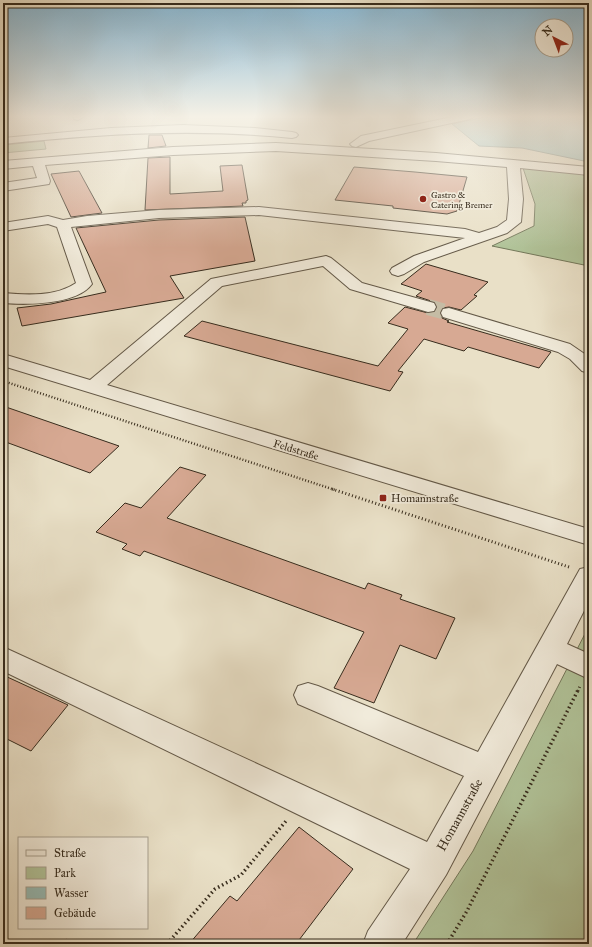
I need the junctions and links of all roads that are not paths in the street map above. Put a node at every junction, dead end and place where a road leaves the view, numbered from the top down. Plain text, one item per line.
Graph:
1 (43, 160) edge
2 (471, 160) edge
3 (38, 162) junction
4 (513, 164) junction
5 (3, 165) edge
6 (589, 171) edge
7 (3, 187) edge
8 (63, 224) junction
9 (3, 227) edge
10 (478, 238) junction
11 (398, 271) dead end
12 (3, 298) edge
13 (428, 307) tunnel mouth
14 (449, 313) tunnel mouth
15 (3, 360) edge
16 (589, 367) edge
17 (92, 388) junction
18 (589, 537) edge
19 (582, 572) edge
20 (551, 649) junction
21 (3, 658) edge
22 (585, 675) edge
23 (308, 695) dead end
24 (485, 770) junction
25 (434, 863) junction
26 (381, 944) edge

1 - 3 street
2 - 4 street
3 - 5 street
3 - 7 street
4 - 6 street
4 - 10 street
8 - 9 street
8 - 10 street
8 - 12 street
10 - 11 street
13 - 17 street
14 - 16 street
15 - 17 street, Feldstraße
17 - 18 street, Feldstraße
19 - 20 street, Homannstraße
20 - 22 street
20 - 24 street, Homannstraße
21 - 25 street
23 - 24 street
24 - 25 street, Homannstraße
25 - 26 street, Homannstraße

